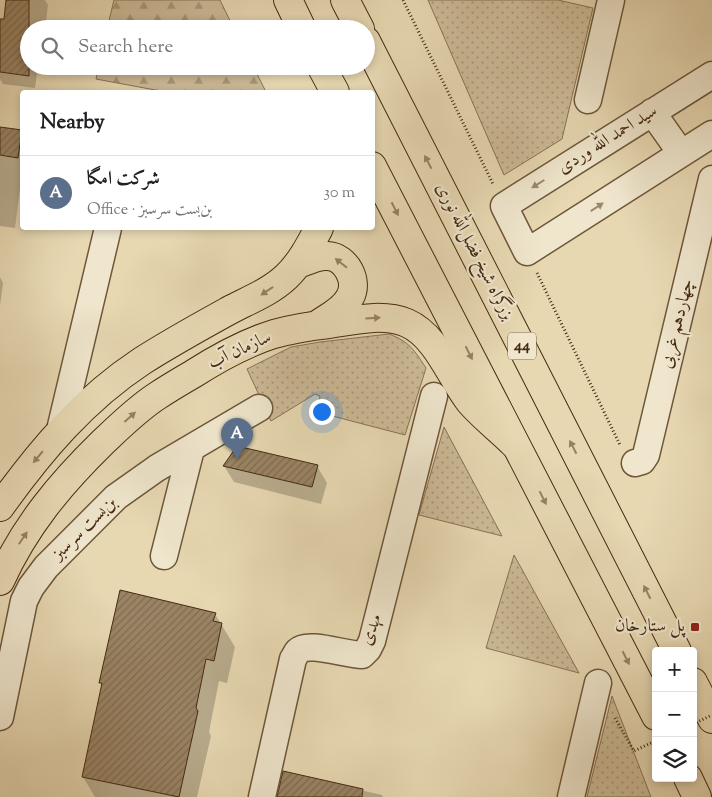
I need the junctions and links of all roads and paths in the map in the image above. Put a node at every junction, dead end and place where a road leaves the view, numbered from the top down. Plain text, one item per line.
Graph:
1 (288, 0) edge
2 (345, 0) edge
3 (403, 0) edge
4 (611, 0) edge
5 (298, 20) edge
6 (355, 20) edge
7 (375, 59) edge
8 (712, 74) edge
9 (318, 75) edge
10 (326, 75) edge
11 (322, 90) edge
12 (334, 90) edge
13 (588, 100) dead end
14 (652, 112) junction
15 (712, 134) edge
16 (681, 154) junction
17 (375, 172) edge
18 (712, 179) edge
19 (504, 206) junction
20 (108, 230) edge
21 (318, 230) edge
22 (705, 246) edge
23 (526, 252) junction
24 (298, 264) junction
25 (316, 326) junction
26 (434, 396) dead end
27 (260, 408) dead end
28 (60, 430) junction
29 (517, 447) junction
30 (191, 449) junction
31 (635, 463) joint
32 (0, 507) edge
33 (164, 556) dead end
34 (0, 581) edge
35 (675, 647) edge
36 (598, 683) dead end
37 (697, 689) edge
38 (652, 708) edge
39 (0, 716) edge
40 (712, 717) edge
41 (617, 723) dead end
42 (697, 723) edge
43 (652, 743) edge
44 (262, 797) edge
45 (571, 797) edge

1 - 5 main road
2 - 6 main road
3 - 19 path
4 - 13 street
35 -> 7 main road, بزرگراه شیخ فضل‌الله نوری / 44
8 - 14 street, سید احمد الله وردی
9 - 11 main road
10 - 12 main road
14 - 16 street
14 -> 19 street, سید احمد الله وردی
15 - 16 street
23 -> 16 street
17 -> 29 main road
18 - 22 street, چهاردهم غربی
19 - 23 street
20 - 28 street
21 - 24 main road
22 - 31 street, چهاردهم غربی
23 - 31 path
25 -> 24 main road
24 -> 28 main road
25 -> 29 main road, سازمان آب
34 -> 25 main road, سازمان آب
26 - 44 street, مهدی
27 - 30 street, بن‌بست سرسبز
28 -> 32 main road
29 -> 38 main road
30 - 33 street
30 - 39 street, بن‌بست سرسبز
36 - 45 street
37 - 40 main road
40 - 42 path, bridge
41 - 43 path

